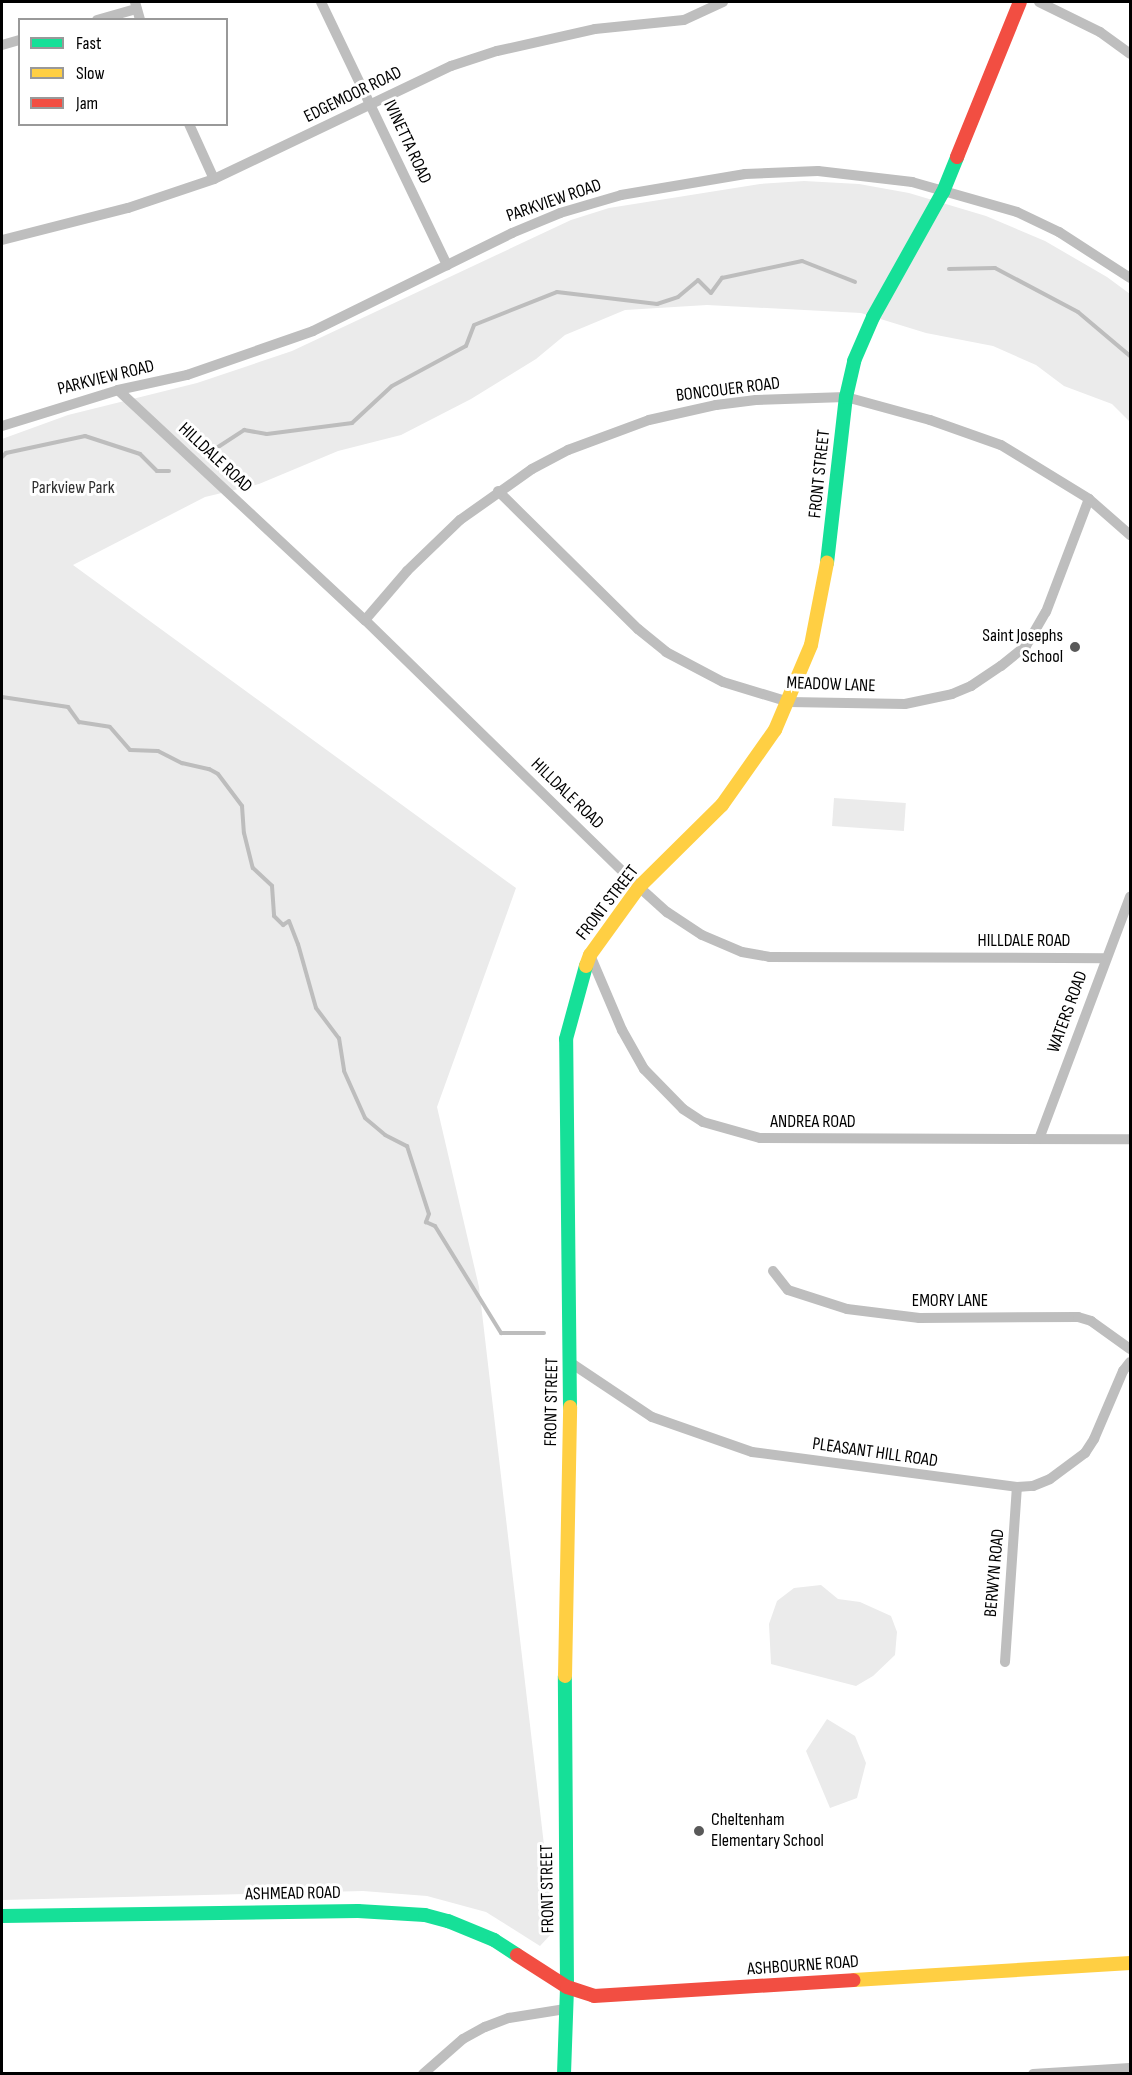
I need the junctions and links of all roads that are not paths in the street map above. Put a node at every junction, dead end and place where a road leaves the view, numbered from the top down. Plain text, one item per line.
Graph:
1 (321, 2) edge
2 (723, 2) edge
3 (1020, 2) edge
4 (1039, 2) edge
5 (137, 10) edge
6 (105, 18) edge
7 (18, 41) edge
8 (2, 45) edge
9 (1131, 54) edge
10 (371, 104) junction
11 (190, 126) edge
12 (214, 179) junction
13 (943, 192) junction
14 (2, 240) edge
15 (447, 265) junction
16 (1131, 278) edge
17 (118, 390) junction
18 (846, 397) junction
19 (2, 426) edge
20 (498, 491) junction
21 (1089, 499) junction
22 (1131, 535) edge
23 (365, 620) junction
24 (789, 702) junction
25 (639, 887) junction
26 (1131, 897) edge
27 (591, 955) junction
28 (1106, 958) junction
29 (1040, 1139) junction
30 (1131, 1139) edge
31 (773, 1271) dead end
32 (1131, 1349) edge
33 (1131, 1362) edge
34 (571, 1363) junction
35 (1017, 1487) junction
36 (1005, 1662) dead end
37 (2, 1916) edge
38 (1131, 1963) edge
39 (567, 1987) junction
40 (565, 2009) junction
41 (1131, 2068) edge
42 (423, 2073) edge
43 (564, 2073) edge
44 (1032, 2073) edge

1 - 10 street, IVINETTA ROAD
2 - 10 street, EDGEMOOR ROAD
3 - 13 street, FRONT STREET
4 - 9 street
5 - 6 street
7 - 8 street
10 - 12 street, EDGEMOOR ROAD
10 - 15 street, IVINETTA ROAD
11 - 12 street
12 - 14 street, EDGEMOOR ROAD
13 - 15 street, PARKVIEW ROAD
13 - 16 street, PARKVIEW ROAD
13 - 18 street, FRONT STREET
15 - 17 street, PARKVIEW ROAD
17 - 19 street, PARKVIEW ROAD
17 - 23 street, HILLDALE ROAD
18 - 20 street, BONCOUER ROAD
18 - 21 street, BONCOUER ROAD
18 - 24 street, FRONT STREET
20 - 23 street, BONCOUER ROAD
20 - 24 street, MEADOW LANE
21 - 22 street, BONCOUER ROAD
21 - 24 street, MEADOW LANE
23 - 25 street, HILLDALE ROAD
24 - 25 street, FRONT STREET
25 - 27 street, FRONT STREET
25 - 28 street, HILLDALE ROAD
26 - 28 street, WATERS ROAD
27 - 29 street, ANDREA ROAD
27 - 34 street, FRONT STREET
28 - 29 street, WATERS ROAD
29 - 30 street, ANDREA ROAD
31 - 32 street, EMORY LANE
33 - 35 street, PLEASANT HILL ROAD
34 - 35 street, PLEASANT HILL ROAD
34 - 39 street, FRONT STREET
35 - 36 street, BERWYN ROAD
37 - 39 street, ASHMEAD ROAD
38 - 39 street, ASHBOURNE ROAD
39 - 40 street
40 - 42 street
40 - 43 street
41 - 44 street

